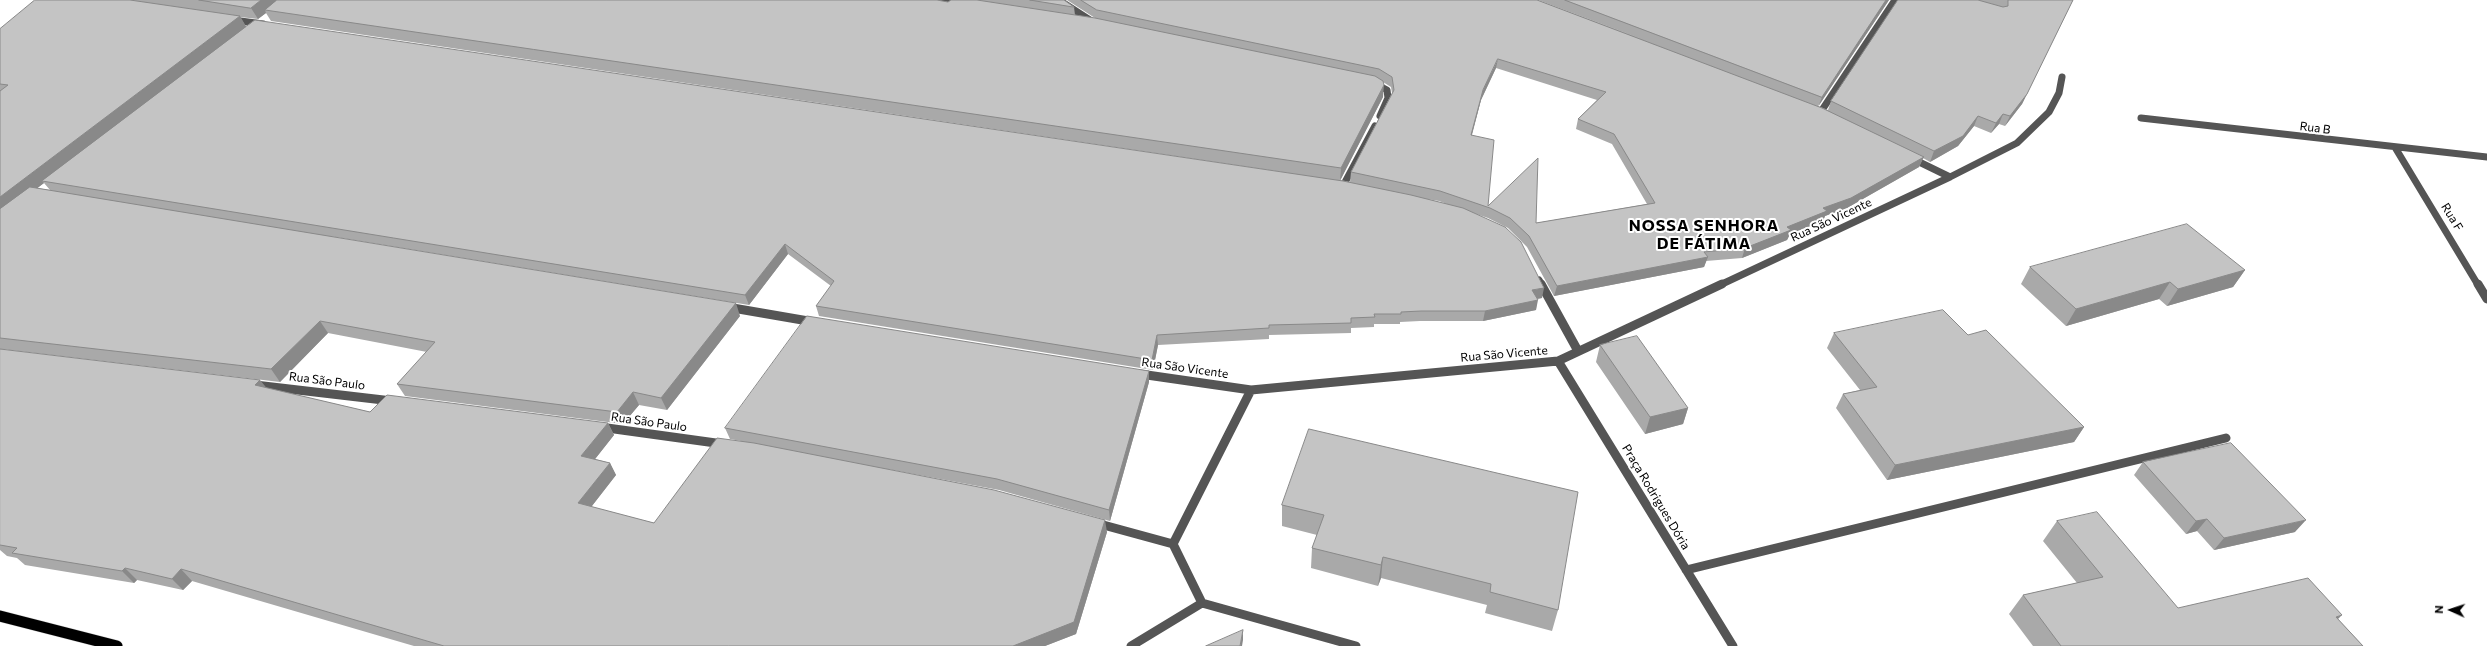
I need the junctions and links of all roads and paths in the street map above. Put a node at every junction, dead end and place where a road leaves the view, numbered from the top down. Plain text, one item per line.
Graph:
1 (937, 0) edge
2 (1059, 0) edge
3 (1896, 0) edge
4 (966, 6) edge
5 (223, 18) edge
6 (268, 22) edge
7 (1081, 23) edge
8 (261, 24) junction
9 (248, 33) edge
10 (2062, 77) dead end
11 (1369, 82) edge
12 (1812, 110) edge
13 (1820, 113) junction
14 (1827, 116) edge
15 (2140, 118) dead end
16 (2396, 148) junction
17 (1902, 154) edge
18 (2487, 157) edge
19 (1950, 177) junction
20 (1335, 184) edge
21 (1534, 271) edge
22 (2487, 299) edge
23 (716, 306) edge
24 (826, 324) edge
25 (1578, 351) junction
26 (1558, 361) junction
27 (1134, 373) edge
28 (244, 383) edge
29 (1251, 390) junction
30 (401, 402) edge
31 (588, 426) edge
32 (2226, 438) dead end
33 (736, 446) edge
34 (1089, 521) edge
35 (1173, 544) junction
36 (1686, 570) junction
37 (1202, 603) junction
38 (0, 616) edge
39 (117, 646) edge
40 (1131, 646) edge
41 (1356, 646) edge
42 (1733, 646) edge

1 - 4 street
2 - 7 street
3 - 13 street
5 - 8 street
6 - 8 street
8 - 9 street
10 - 19 street, Rua São Vicente
11 - 20 street
12 - 13 street
13 - 14 street
15 - 16 street, Rua B
16 - 18 street, Rua B
16 - 22 street, Rua F
17 - 19 street
19 - 25 street, Rua São Vicente
21 - 25 street
23 - 24 street
25 - 26 street, Rua São Vicente
26 - 29 street, Rua São Vicente
26 - 36 street, Praça Rodrigues Dória
27 - 29 street, Rua São Vicente
28 - 30 street, Rua São Paulo
29 - 35 street
31 - 33 street, Rua São Paulo
32 - 36 street
34 - 35 street
35 - 37 street
36 - 42 street, Praça Rodrigues Dória
37 - 40 street
37 - 41 street
38 - 39 main road

